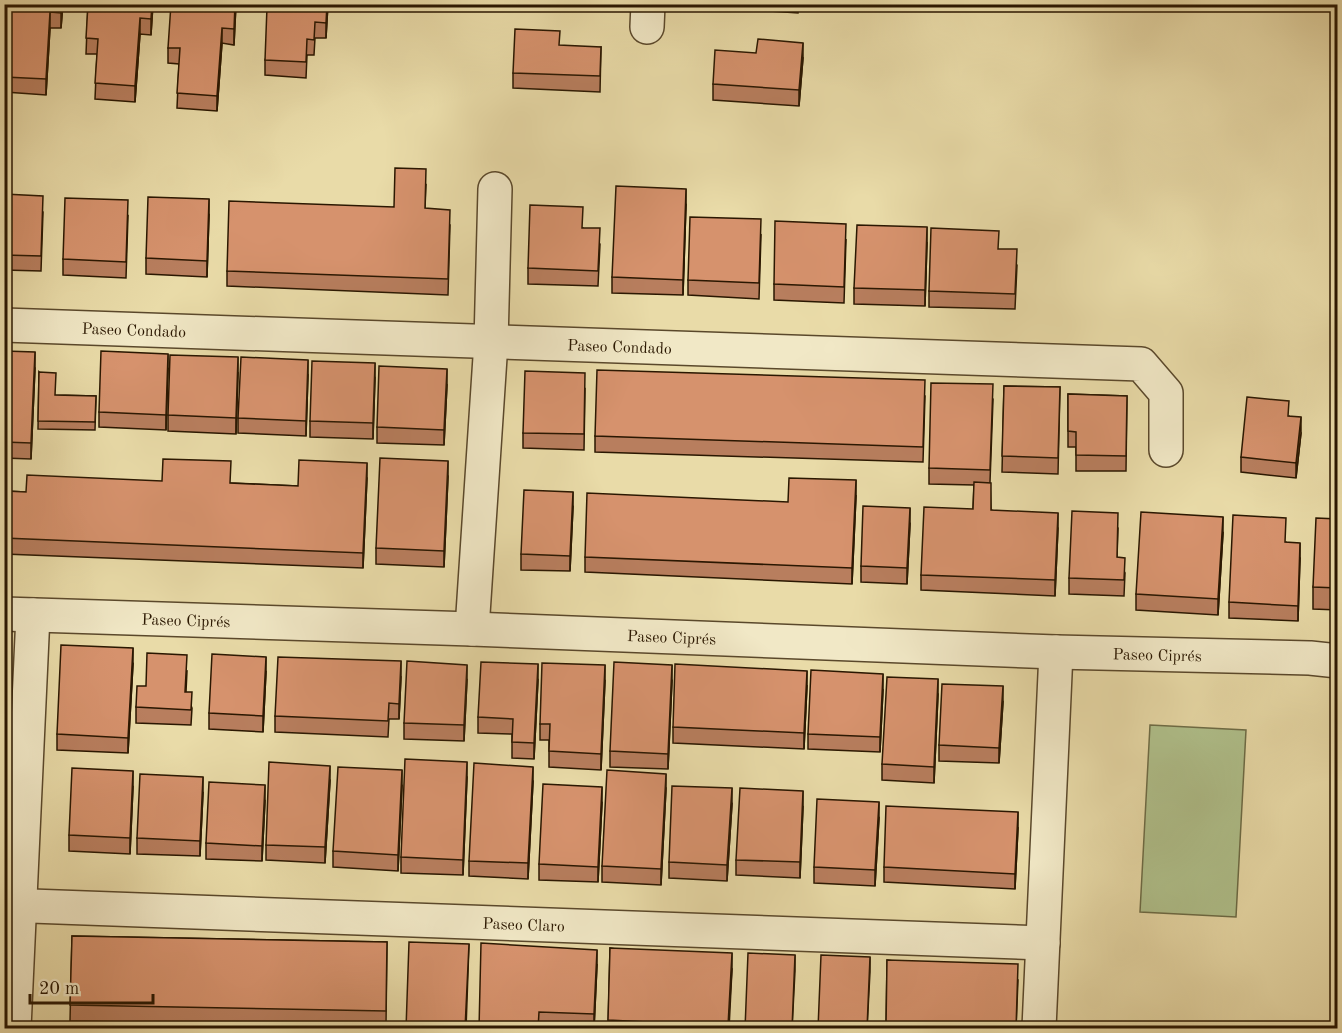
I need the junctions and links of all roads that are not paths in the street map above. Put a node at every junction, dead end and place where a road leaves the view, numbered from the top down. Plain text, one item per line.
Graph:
1 (495, 189) dead end
2 (4, 325) edge
3 (491, 342) junction
4 (1166, 450) dead end
5 (19, 615) edge
6 (472, 629) junction
7 (1056, 652) junction
8 (1338, 661) edge
9 (12, 906) edge
10 (1043, 943) junction
11 (14, 1029) edge
12 (1039, 1029) edge

1 - 3 street
2 - 3 street, Paseo Condado
3 - 4 street, Paseo Condado
3 - 6 street
5 - 6 street, Paseo Ciprés
5 - 9 street
6 - 7 street, Paseo Ciprés
7 - 8 street, Paseo Ciprés
7 - 10 street
9 - 10 street, Paseo Claro
9 - 11 street
10 - 12 street

